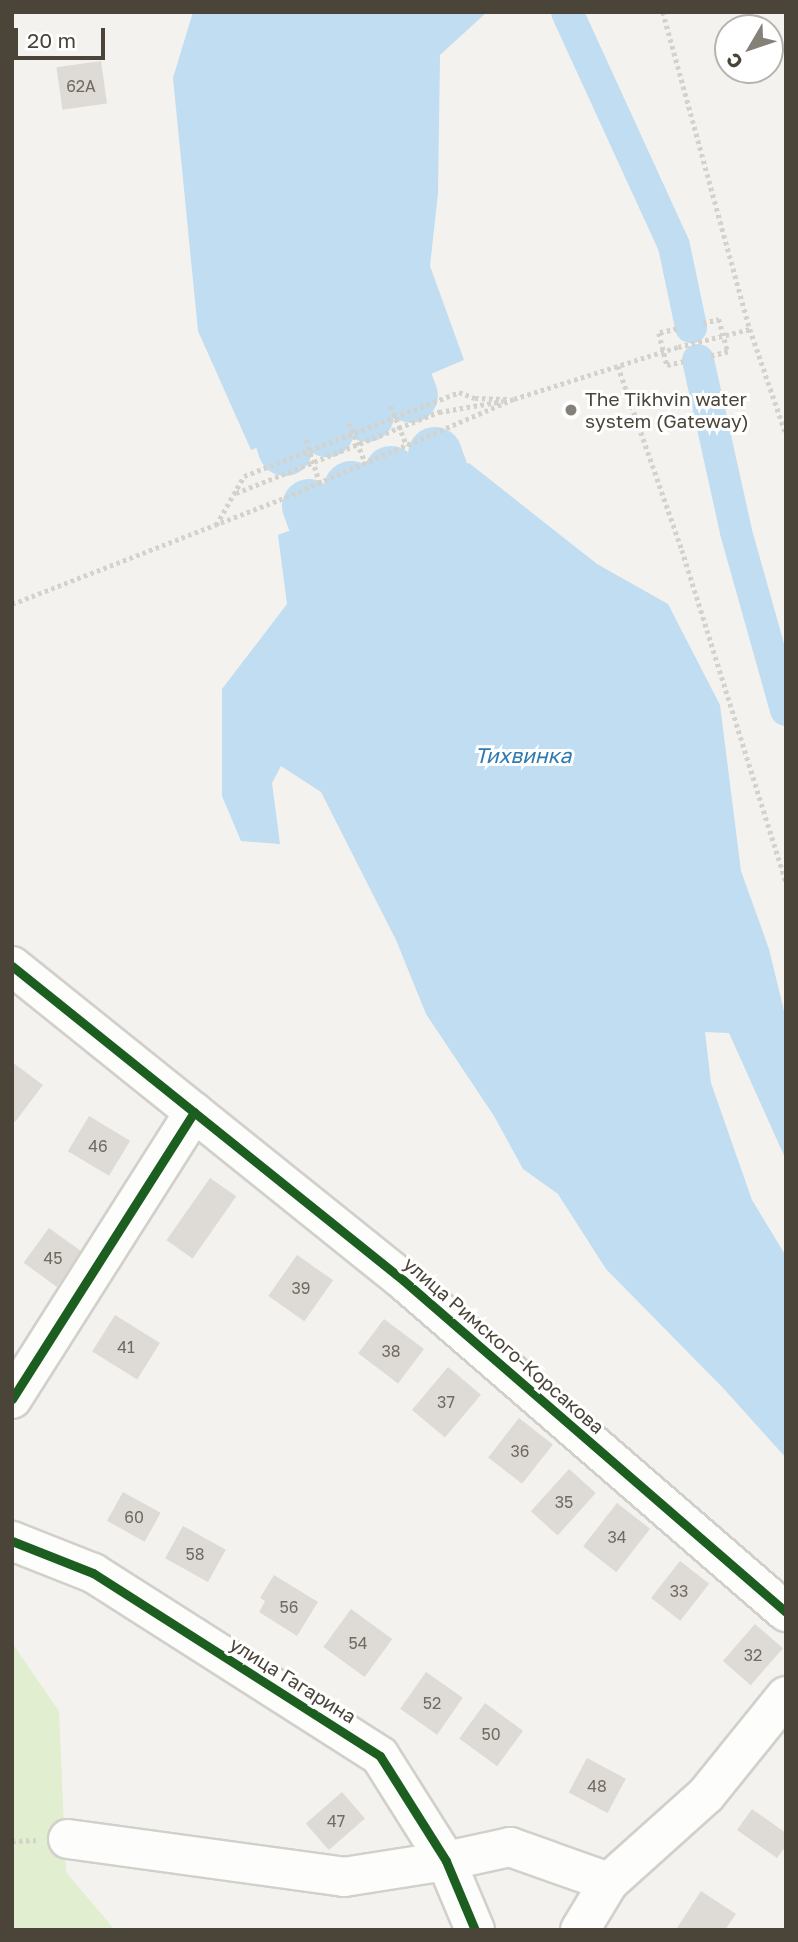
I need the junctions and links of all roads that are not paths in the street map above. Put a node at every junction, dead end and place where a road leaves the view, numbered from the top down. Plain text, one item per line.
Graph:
1 (12, 966) edge
2 (194, 1112) junction
3 (12, 1399) edge
4 (12, 1541) edge
5 (786, 1612) edge
6 (786, 1696) edge
7 (68, 1839) dead end
8 (446, 1861) junction
9 (609, 1882) junction
10 (475, 1930) edge
11 (580, 1930) edge

1 - 2 street, улица Римского-Корсакова
2 - 3 street
2 - 5 street, улица Римского-Корсакова
4 - 8 street, улица Гагарина
6 - 9 street
7 - 8 street
8 - 9 street
8 - 10 street, улица Гагарина
9 - 11 street

